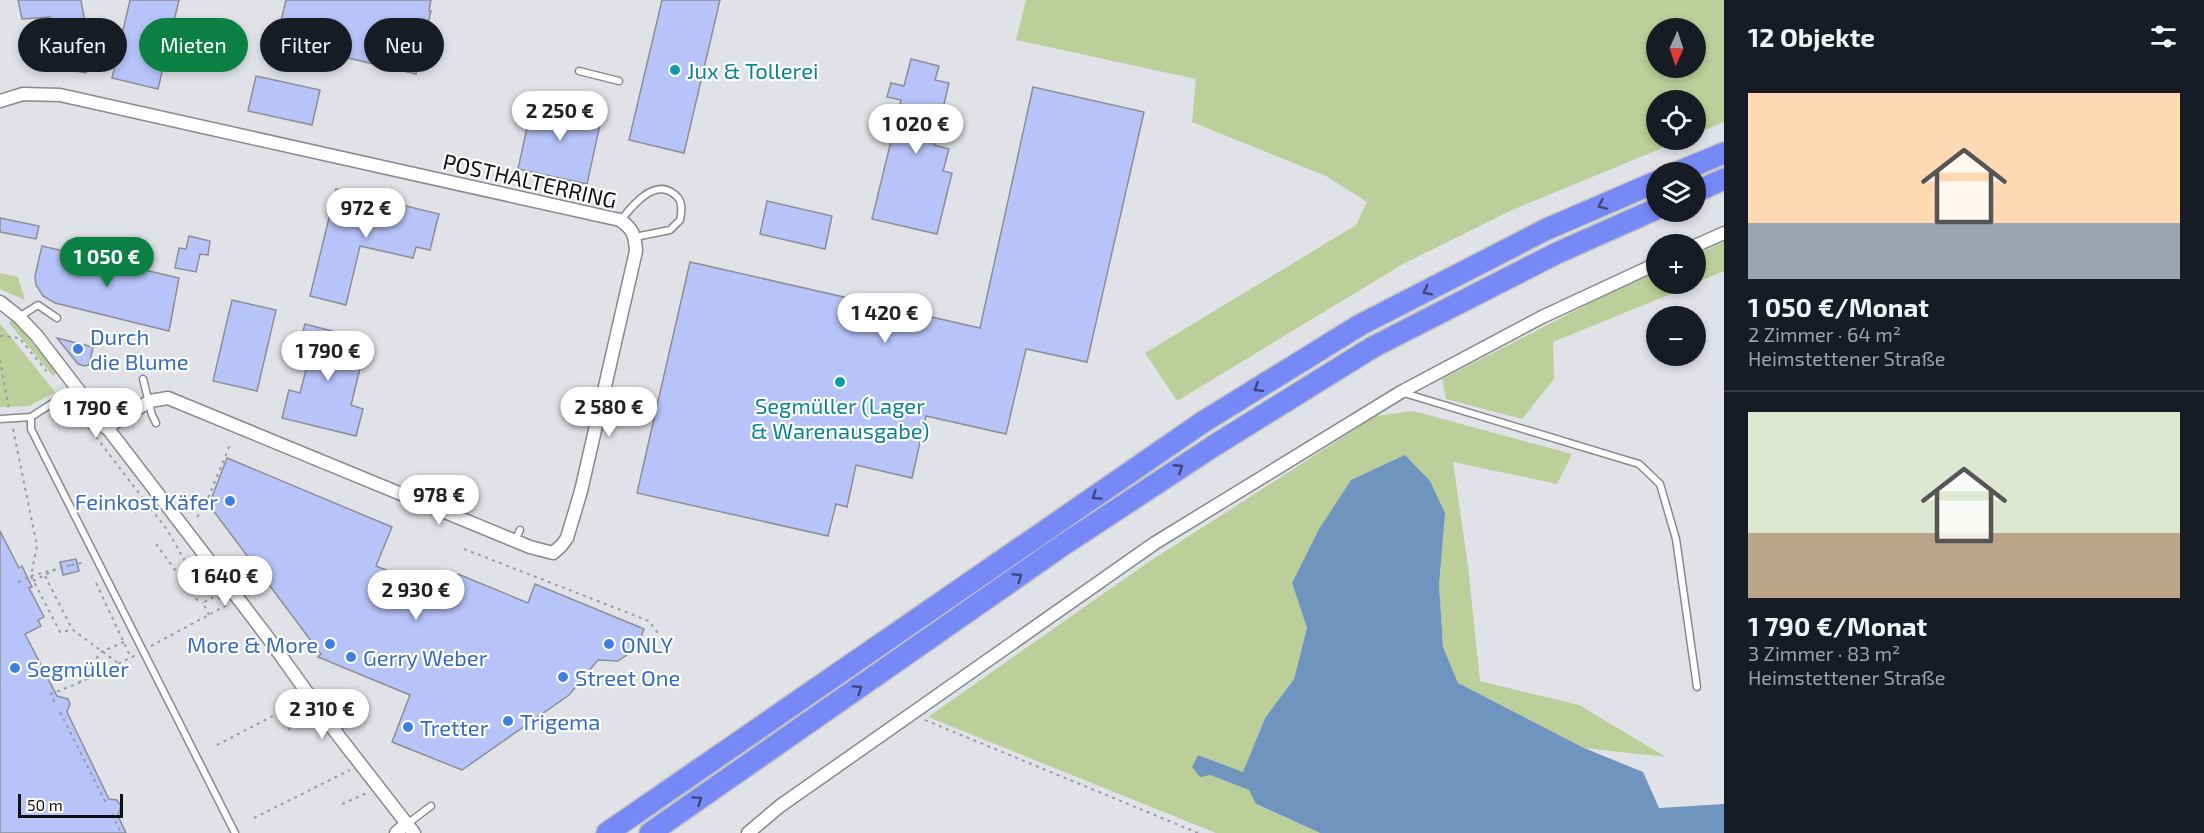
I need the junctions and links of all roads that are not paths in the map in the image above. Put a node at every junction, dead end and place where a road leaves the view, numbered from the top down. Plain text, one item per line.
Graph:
1 (579, 71) dead end
2 (619, 81) dead end
3 (0, 101) edge
4 (1724, 153) edge
5 (1702, 162) edge
6 (1724, 179) edge
7 (1646, 186) edge
8 (1706, 187) edge
9 (1646, 213) edge
10 (620, 220) junction
11 (1724, 233) edge
12 (635, 237) junction
13 (1706, 241) edge
14 (1646, 269) edge
15 (0, 303) edge
16 (19, 317) junction
17 (57, 318) dead end
18 (143, 379) dead end
19 (76, 388) junction
20 (1401, 392) junction
21 (150, 401) junction
22 (31, 417) junction
23 (0, 419) edge
24 (156, 423) dead end
25 (106, 428) junction
26 (1697, 687) dead end
27 (350, 718) dead end
28 (334, 730) junction
29 (431, 806) dead end
30 (410, 829) edge
31 (235, 833) edge
32 (396, 833) edge
33 (608, 833) edge
34 (650, 833) edge
35 (748, 833) edge

1 - 2 lane
3 - 10 street, POSTHALTERRING
4 - 5 highway
6 - 8 highway
7 -> 33 highway
34 -> 9 highway
10 - 12 street, POSTHALTERRING
10 - 12 lane
11 - 13 street
12 - 21 street, POSTHALTERRING
14 - 20 street
15 - 16 street
16 - 17 lane
16 - 19 street
18 - 21 lane
19 - 22 lane
19 - 25 street
20 - 26 lane
20 - 35 street
21 - 24 lane
21 - 25 street
22 - 23 lane
22 - 31 lane
25 - 28 street
27 - 28 lane
28 - 30 street
29 - 30 lane
30 - 32 street

